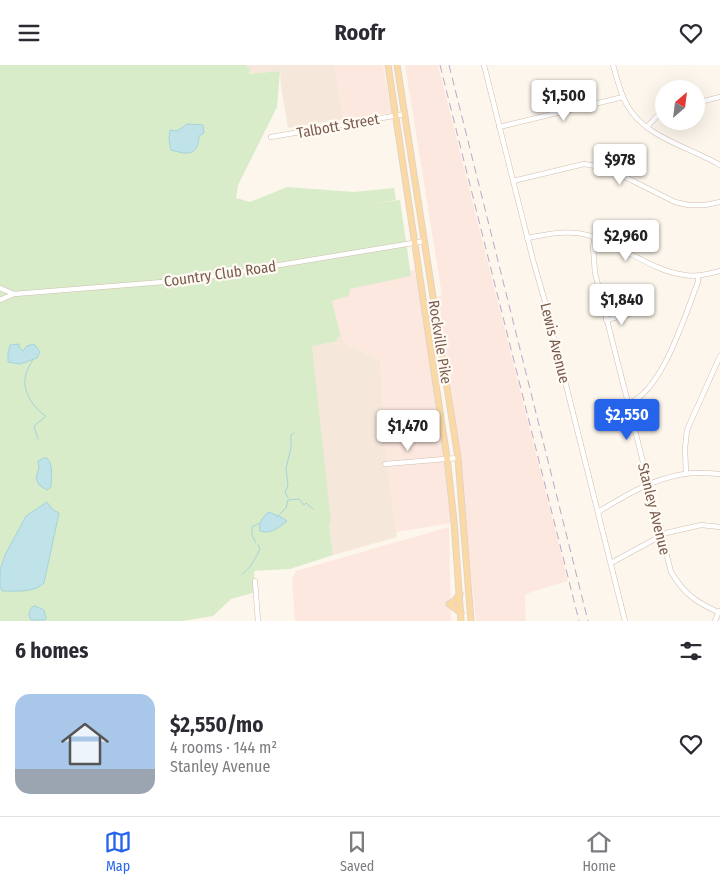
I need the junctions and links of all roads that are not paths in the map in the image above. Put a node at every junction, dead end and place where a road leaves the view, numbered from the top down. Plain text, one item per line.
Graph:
1 (388, 65) edge
2 (396, 65) edge
3 (484, 65) edge
4 (613, 65) edge
5 (623, 97) junction
6 (720, 97) edge
7 (705, 101) edge
8 (405, 114) junction
9 (396, 116) junction
10 (655, 118) edge
11 (499, 127) junction
12 (648, 127) junction
13 (271, 137) dead end
14 (719, 164) edge
15 (415, 179) junction
16 (406, 180) junction
17 (513, 181) junction
18 (720, 202) edge
19 (595, 237) junction
20 (527, 238) junction
21 (425, 241) junction
22 (416, 243) junction
23 (720, 271) edge
24 (698, 276) junction
25 (0, 288) edge
26 (14, 294) junction
27 (0, 300) edge
28 (633, 313) dead end
29 (606, 320) junction
30 (720, 355) edge
31 (719, 362) edge
32 (627, 404) junction
33 (447, 458) junction
34 (458, 458) junction
35 (385, 464) dead end
36 (686, 473) junction
37 (720, 473) edge
38 (648, 484) junction
39 (598, 511) junction
40 (720, 527) edge
41 (660, 536) junction
42 (611, 563) junction
43 (255, 581) dead end
44 (460, 594) junction
45 (720, 611) edge
46 (461, 613) junction
47 (258, 621) edge
48 (461, 621) edge
49 (471, 621) edge
50 (625, 621) edge
51 (715, 621) edge

1 - 9 main road, Rockville Pike
2 - 8 main road, Rockville Pike
3 - 11 street, Lewis Avenue
4 - 5 street
5 - 11 street
5 - 12 street
6 - 7 street
8 - 9 street, Talbott Street
8 - 15 main road, Rockville Pike
9 - 13 street, Talbott Street
9 - 16 main road, Rockville Pike
10 - 12 street
11 - 17 street, Lewis Avenue
12 - 14 street
15 - 16 main road
15 - 21 main road, Rockville Pike
16 - 22 main road, Rockville Pike
17 - 18 street
17 - 20 street, Lewis Avenue
19 - 20 street
19 - 24 street
19 - 29 street, Stanley Avenue
20 - 39 street, Lewis Avenue
21 - 22 street, Country Club Road
21 - 34 main road, Rockville Pike
22 - 26 street, Country Club Road
22 - 33 main road, Rockville Pike
23 - 24 street
24 - 32 street
25 - 26 street, Country Club Road
26 - 27 street, Country Club Road
28 - 29 street
29 - 32 street, Stanley Avenue
30 - 31 street
31 - 36 street
32 - 38 street, Stanley Avenue
33 - 34 street
33 - 35 street
33 - 44 main road, Rockville Pike
34 - 49 main road, Rockville Pike
36 - 37 street
36 - 38 street
38 - 39 street
38 - 41 street, Stanley Avenue
39 - 42 street, Lewis Avenue
40 - 41 street
41 - 42 street
41 - 45 street, Stanley Avenue
42 - 50 street, Lewis Avenue
43 - 47 street
44 - 46 main road, Rockville Pike
44 - 46 main road
45 - 51 street
46 - 48 main road, Rockville Pike

